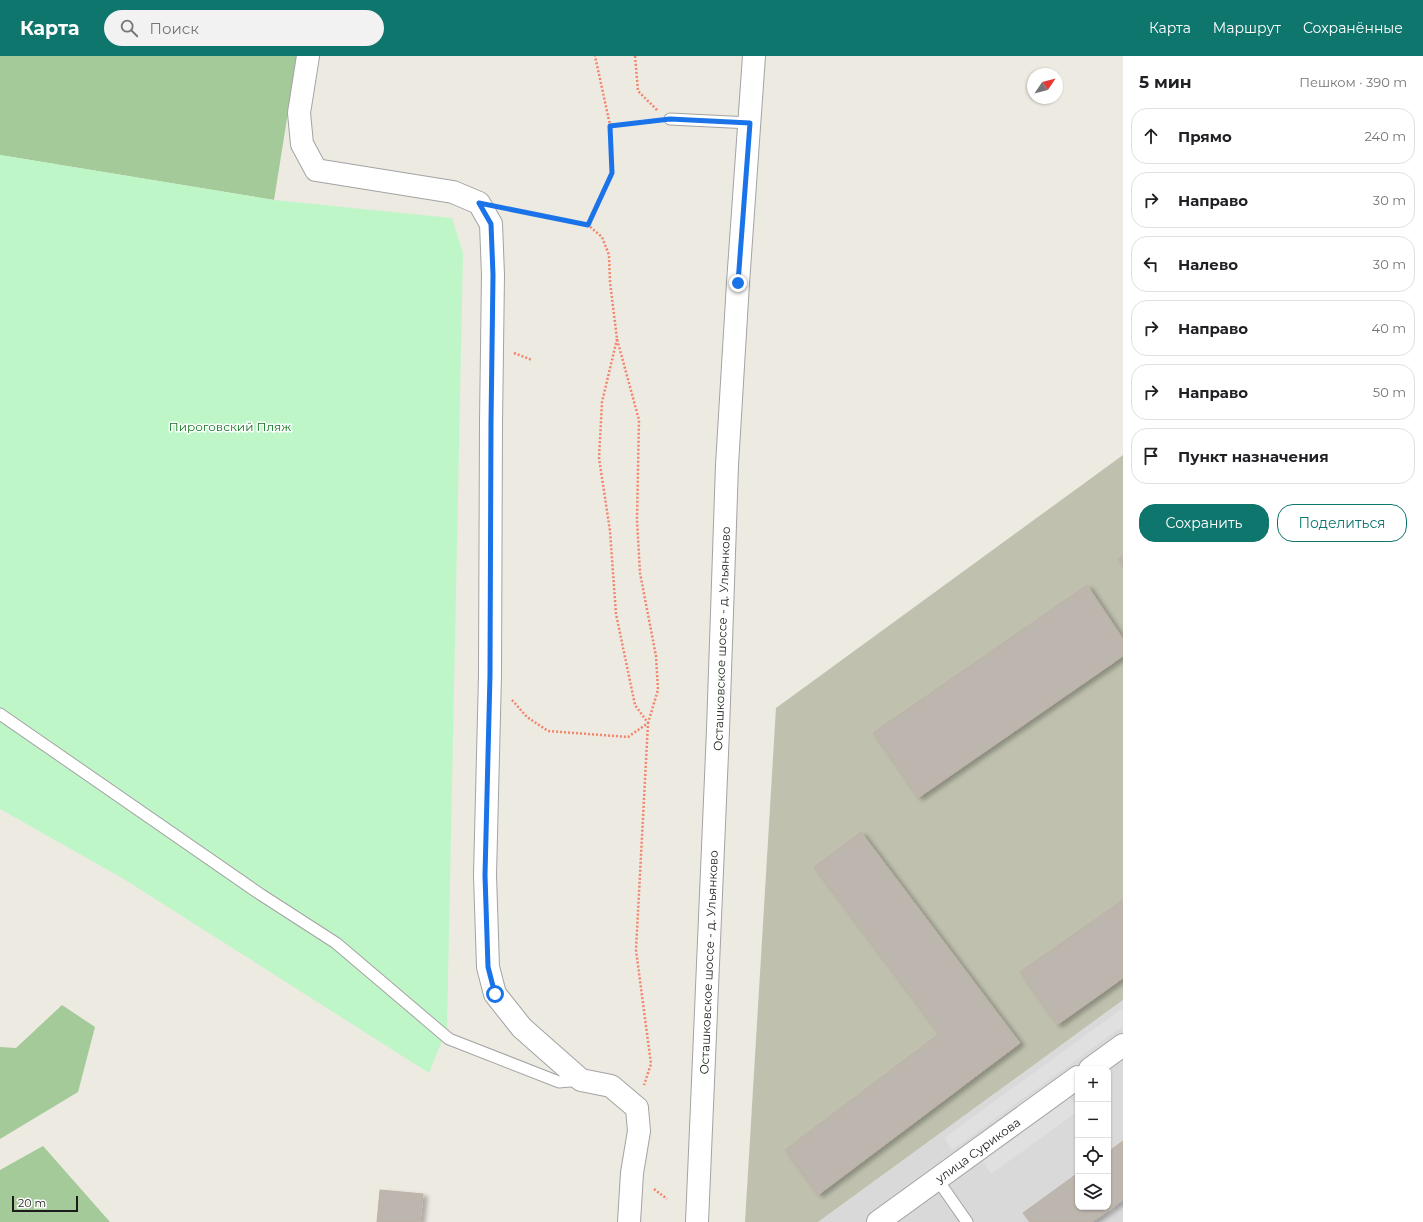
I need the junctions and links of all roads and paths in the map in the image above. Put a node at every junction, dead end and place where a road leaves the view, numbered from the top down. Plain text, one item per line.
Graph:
1 (308, 56) edge
2 (595, 56) edge
3 (635, 56) edge
4 (754, 56) edge
5 (670, 119) junction
6 (750, 123) junction
7 (610, 126) junction
8 (479, 203) junction
9 (588, 225) junction
10 (617, 339) junction
11 (490, 675) junction
12 (0, 714) edge
13 (648, 723) junction
14 (1123, 1045) edge
15 (651, 1064) dead end
16 (1094, 1066) edge
17 (1075, 1079) edge
18 (581, 1080) junction
19 (937, 1179) junction
20 (629, 1222) edge
21 (697, 1222) edge
22 (878, 1222) edge
23 (967, 1222) edge

1 - 8 street
2 - 7 path
3 - 5 path
4 - 6 street, Осташковское шоссе - д. Ульянково
5 - 6 lane
5 - 7 path
6 - 21 street, Осташковское шоссе - д. Ульянково
7 - 9 path
8 - 9 path
8 - 11 street
9 - 10 path
10 - 13 path
10 - 13 path
11 - 13 path
11 - 18 street
12 - 18 lane
13 - 15 path
14 - 16 street
17 - 19 street, улица Сурикова
18 - 20 street
19 - 22 street, улица Сурикова
19 - 23 lane

